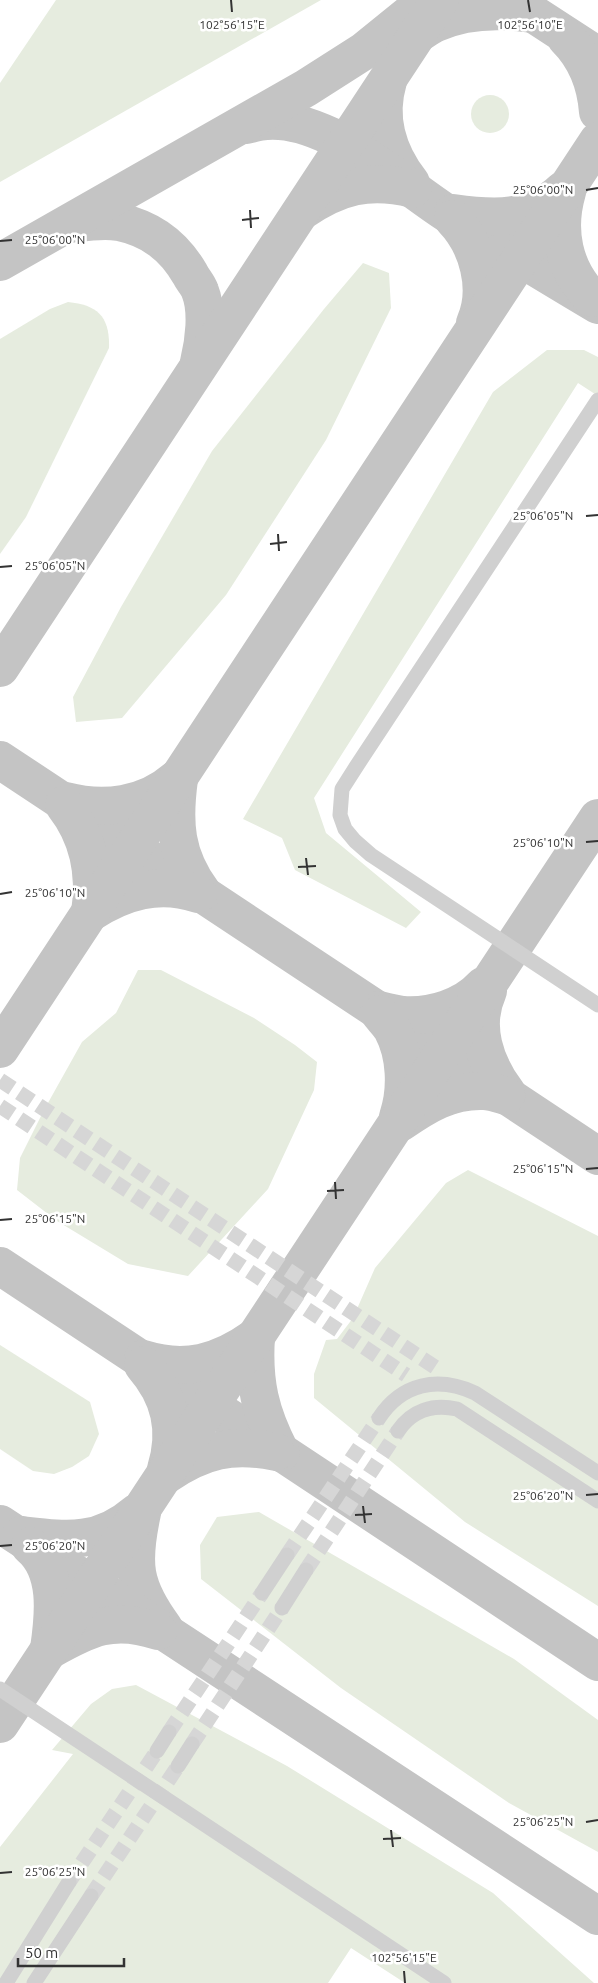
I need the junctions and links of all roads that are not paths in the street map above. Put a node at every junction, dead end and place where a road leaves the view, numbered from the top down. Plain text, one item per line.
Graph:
1 (598, 400) edge
2 (597, 1003) edge
3 (379, 1418) tunnel mouth
4 (398, 1431) tunnel mouth
5 (598, 1473) edge
6 (598, 1501) edge
7 (287, 1556) tunnel mouth
8 (306, 1570) tunnel mouth
9 (262, 1593) tunnel mouth
10 (282, 1608) tunnel mouth
11 (0, 1689) edge
12 (169, 1732) tunnel mouth
13 (192, 1744) tunnel mouth
14 (157, 1751) tunnel mouth
15 (178, 1766) tunnel mouth
16 (69, 1882) tunnel mouth
17 (91, 1896) tunnel mouth
18 (6, 1983) edge
19 (34, 1983) edge
20 (444, 1983) edge

1 - 2 lane
3 - 5 lane
4 - 6 lane
7 - 9 lane
8 - 10 lane
11 - 20 lane
12 - 14 lane
13 - 15 lane
16 - 18 lane
17 - 19 lane

